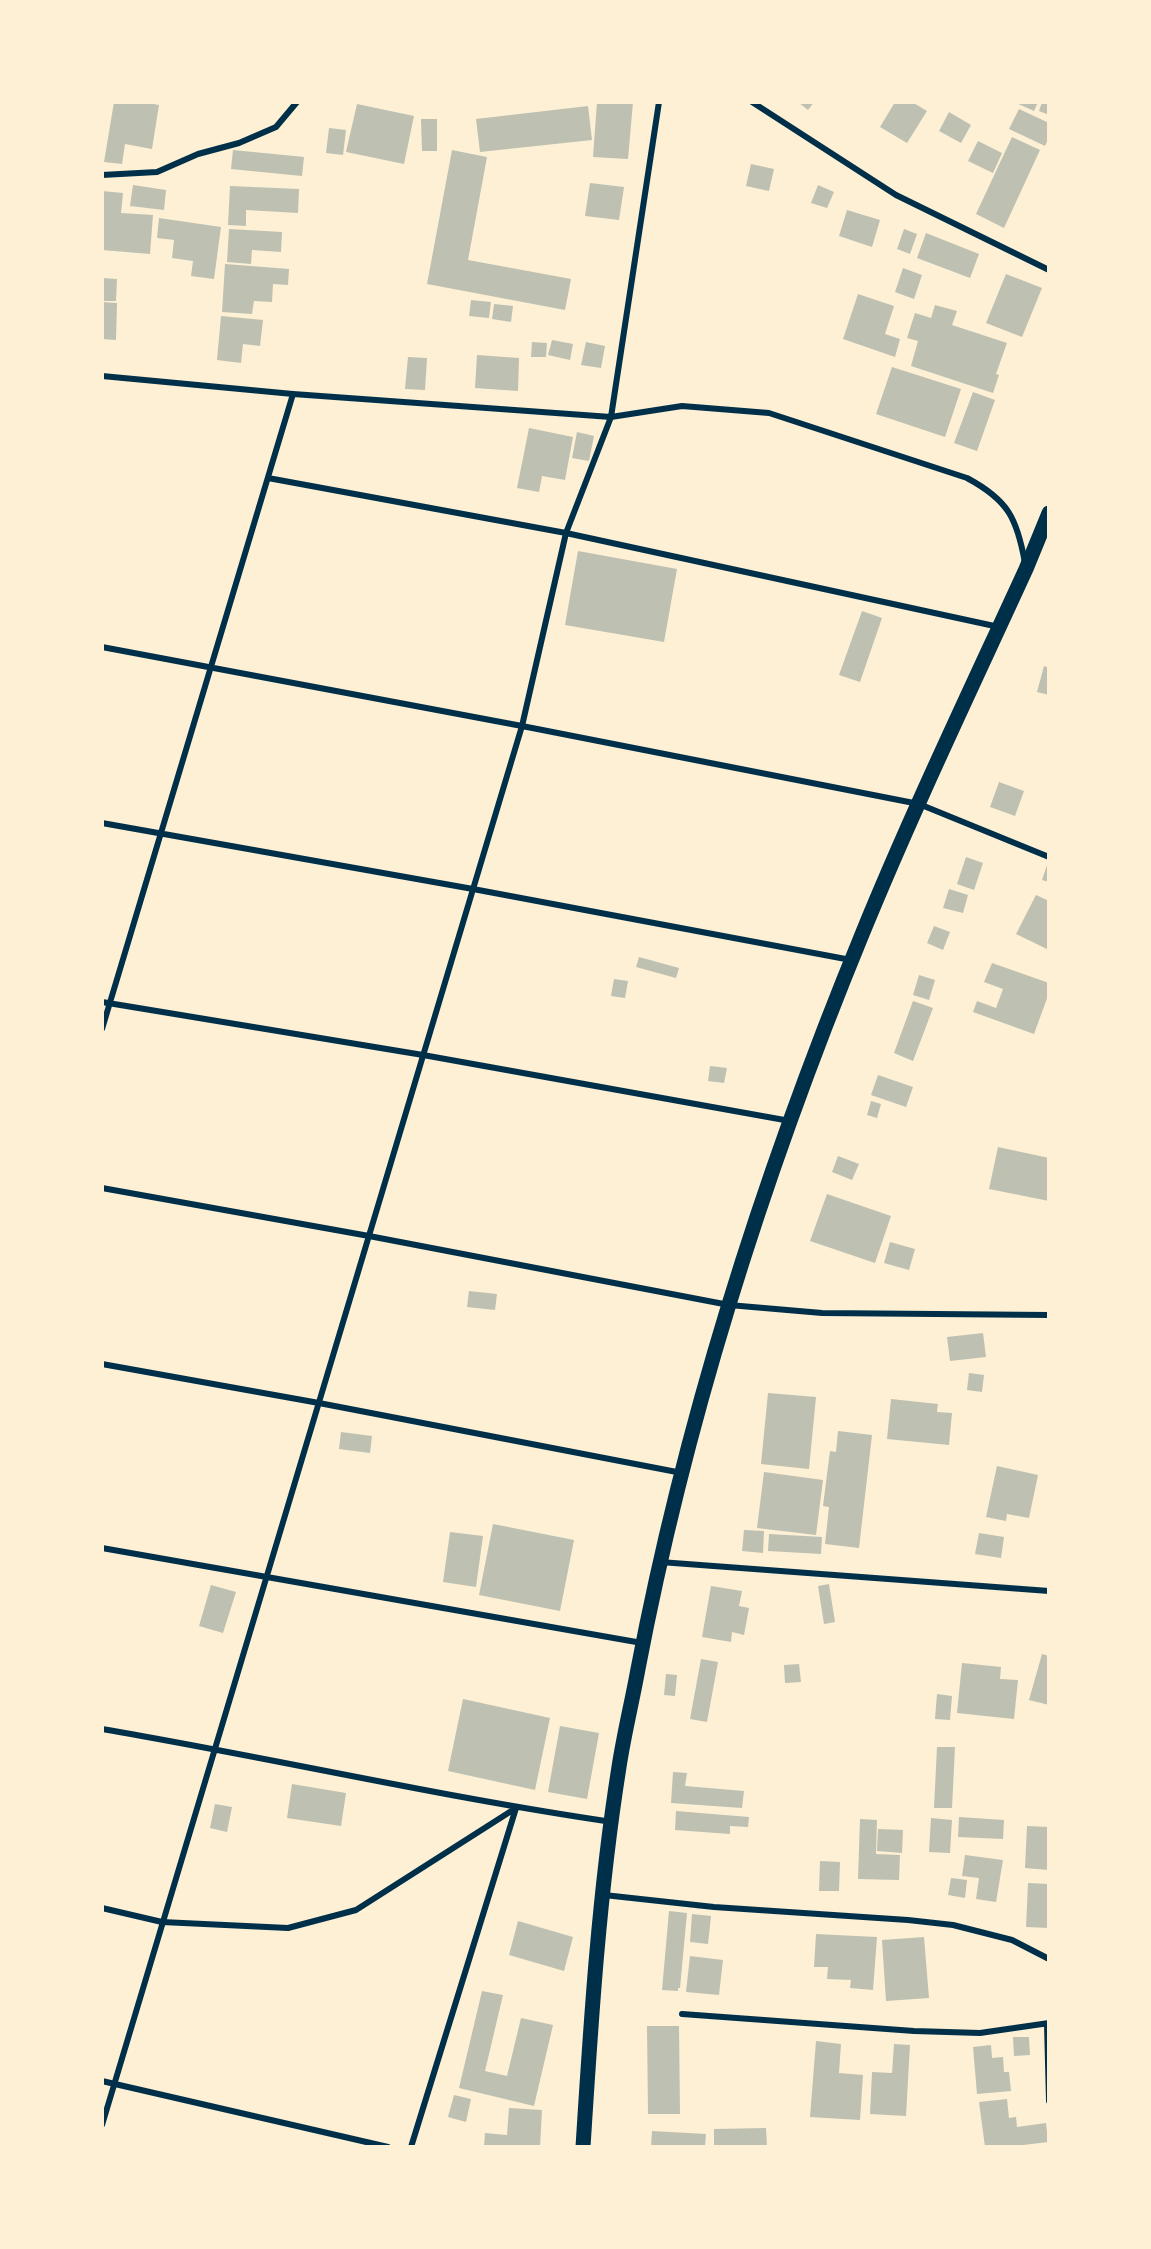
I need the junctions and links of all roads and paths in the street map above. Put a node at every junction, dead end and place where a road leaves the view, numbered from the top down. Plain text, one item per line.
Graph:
1 (297, 102) edge
2 (659, 102) edge
3 (752, 102) edge
4 (102, 175) edge
5 (1049, 270) edge
6 (102, 376) edge
7 (293, 394) junction
8 (611, 417) junction
9 (268, 478) junction
10 (1049, 513) edge
11 (566, 533) junction
12 (1026, 569) junction
13 (1000, 627) junction
14 (102, 647) edge
15 (211, 668) junction
16 (522, 726) junction
17 (919, 804) junction
18 (102, 823) edge
19 (161, 834) junction
20 (1049, 857) edge
21 (473, 889) junction
22 (852, 960) junction
23 (102, 1002) edge
24 (110, 1003) junction
25 (102, 1029) edge
26 (423, 1055) junction
27 (791, 1122) junction
28 (102, 1188) edge
29 (369, 1236) junction
30 (729, 1305) junction
31 (1049, 1315) edge
32 (102, 1364) edge
33 (319, 1403) junction
34 (682, 1473) junction
35 (102, 1548) edge
36 (660, 1562) junction
37 (267, 1576) junction
38 (1049, 1591) edge
39 (643, 1643) junction
40 (102, 1729) edge
41 (215, 1748) junction
42 (516, 1808) junction
43 (612, 1822) junction
44 (603, 1895) junction
45 (102, 1908) edge
46 (162, 1922) junction
47 (1049, 1959) edge
48 (682, 2014) dead end
49 (1048, 2023) edge
50 (102, 2081) edge
51 (114, 2084) junction
52 (1049, 2101) edge
53 (102, 2125) edge
54 (388, 2147) edge
55 (411, 2147) edge
56 (584, 2147) edge

1 - 4 street
2 - 8 street
3 - 5 street
6 - 7 street
7 - 8 street
7 - 9 street
8 - 11 street
8 - 12 street
9 - 11 street
9 - 15 street
10 - 12 main road
11 - 13 street
11 - 16 street
12 - 13 main road
13 - 17 main road
14 - 15 street
15 - 16 street
15 - 19 street
16 - 17 street
16 - 21 street
17 - 20 street
17 - 22 main road
18 - 19 street
19 - 21 street
19 - 24 street
21 - 22 street
21 - 26 street
22 - 27 main road
23 - 24 street
24 - 25 street
24 - 26 street
26 - 27 street
26 - 29 street
27 - 30 main road
28 - 29 street
29 - 30 street
29 - 33 street
30 - 31 street
30 - 34 main road
32 - 33 street
33 - 34 street
33 - 37 street
34 - 36 main road
35 - 37 street
36 - 38 street
36 - 39 main road
37 - 39 street
37 - 41 street
39 - 43 main road
40 - 41 street
41 - 42 street
41 - 46 street
42 - 43 street
42 - 46 street
42 - 55 street
43 - 44 main road
44 - 47 street
44 - 56 main road
45 - 46 street
46 - 51 street
48 - 49 street
49 - 52 street
50 - 51 street
51 - 53 street
51 - 54 street

